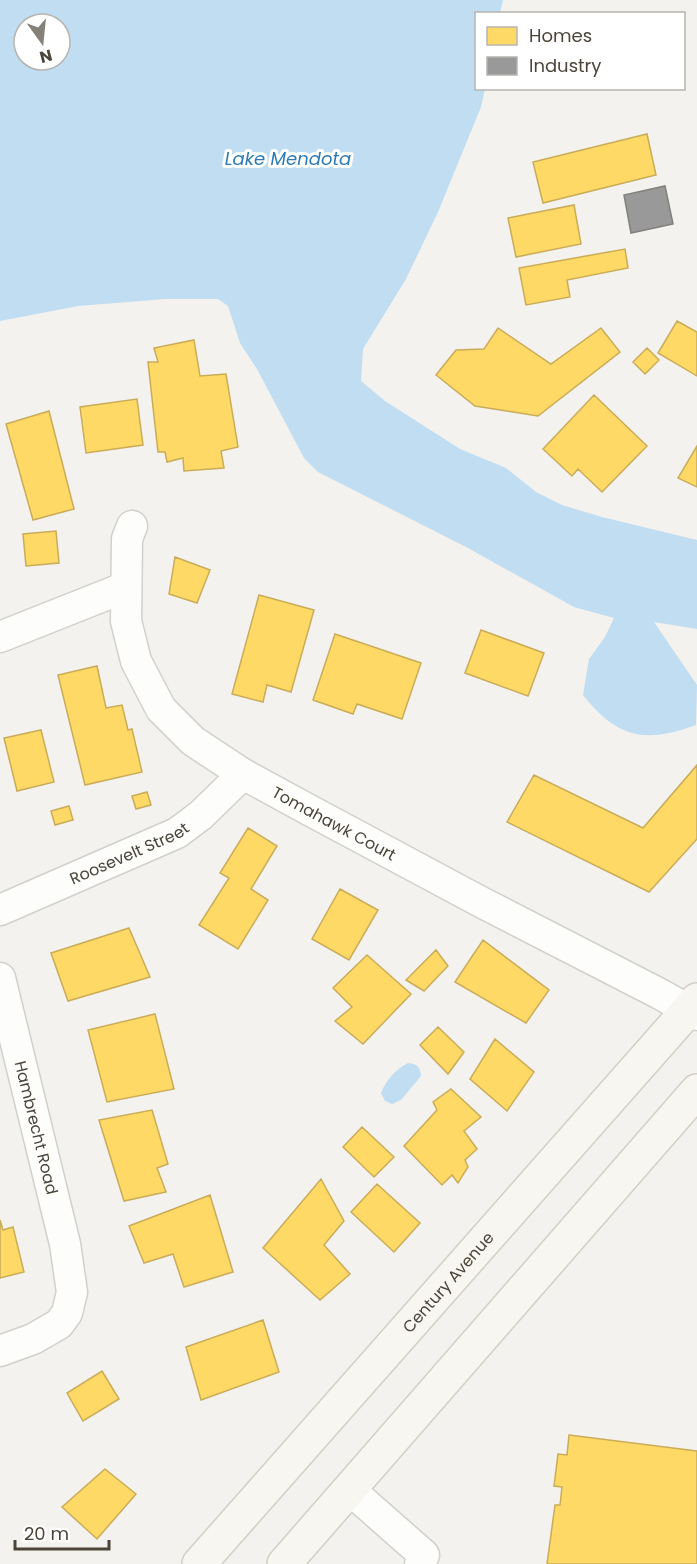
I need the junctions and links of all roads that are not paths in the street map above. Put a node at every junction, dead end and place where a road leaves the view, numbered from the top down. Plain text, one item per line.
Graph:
1 (132, 526) dead end
2 (126, 587) junction
3 (0, 637) edge
4 (243, 774) junction
5 (0, 910) edge
6 (0, 978) edge
7 (694, 1008) edge
8 (697, 1091) edge
9 (0, 1351) edge
10 (349, 1490) junction
11 (199, 1564) edge
12 (284, 1564) edge
13 (420, 1564) edge

1 - 2 street, Tomahawk Court
2 - 3 street
2 - 4 street, Tomahawk Court
4 - 5 street, Roosevelt Street
4 - 7 street, Tomahawk Court
6 - 9 street, Hambrecht Road
7 - 11 main road, Century Avenue
8 - 10 main road
10 - 12 main road
10 - 13 street

